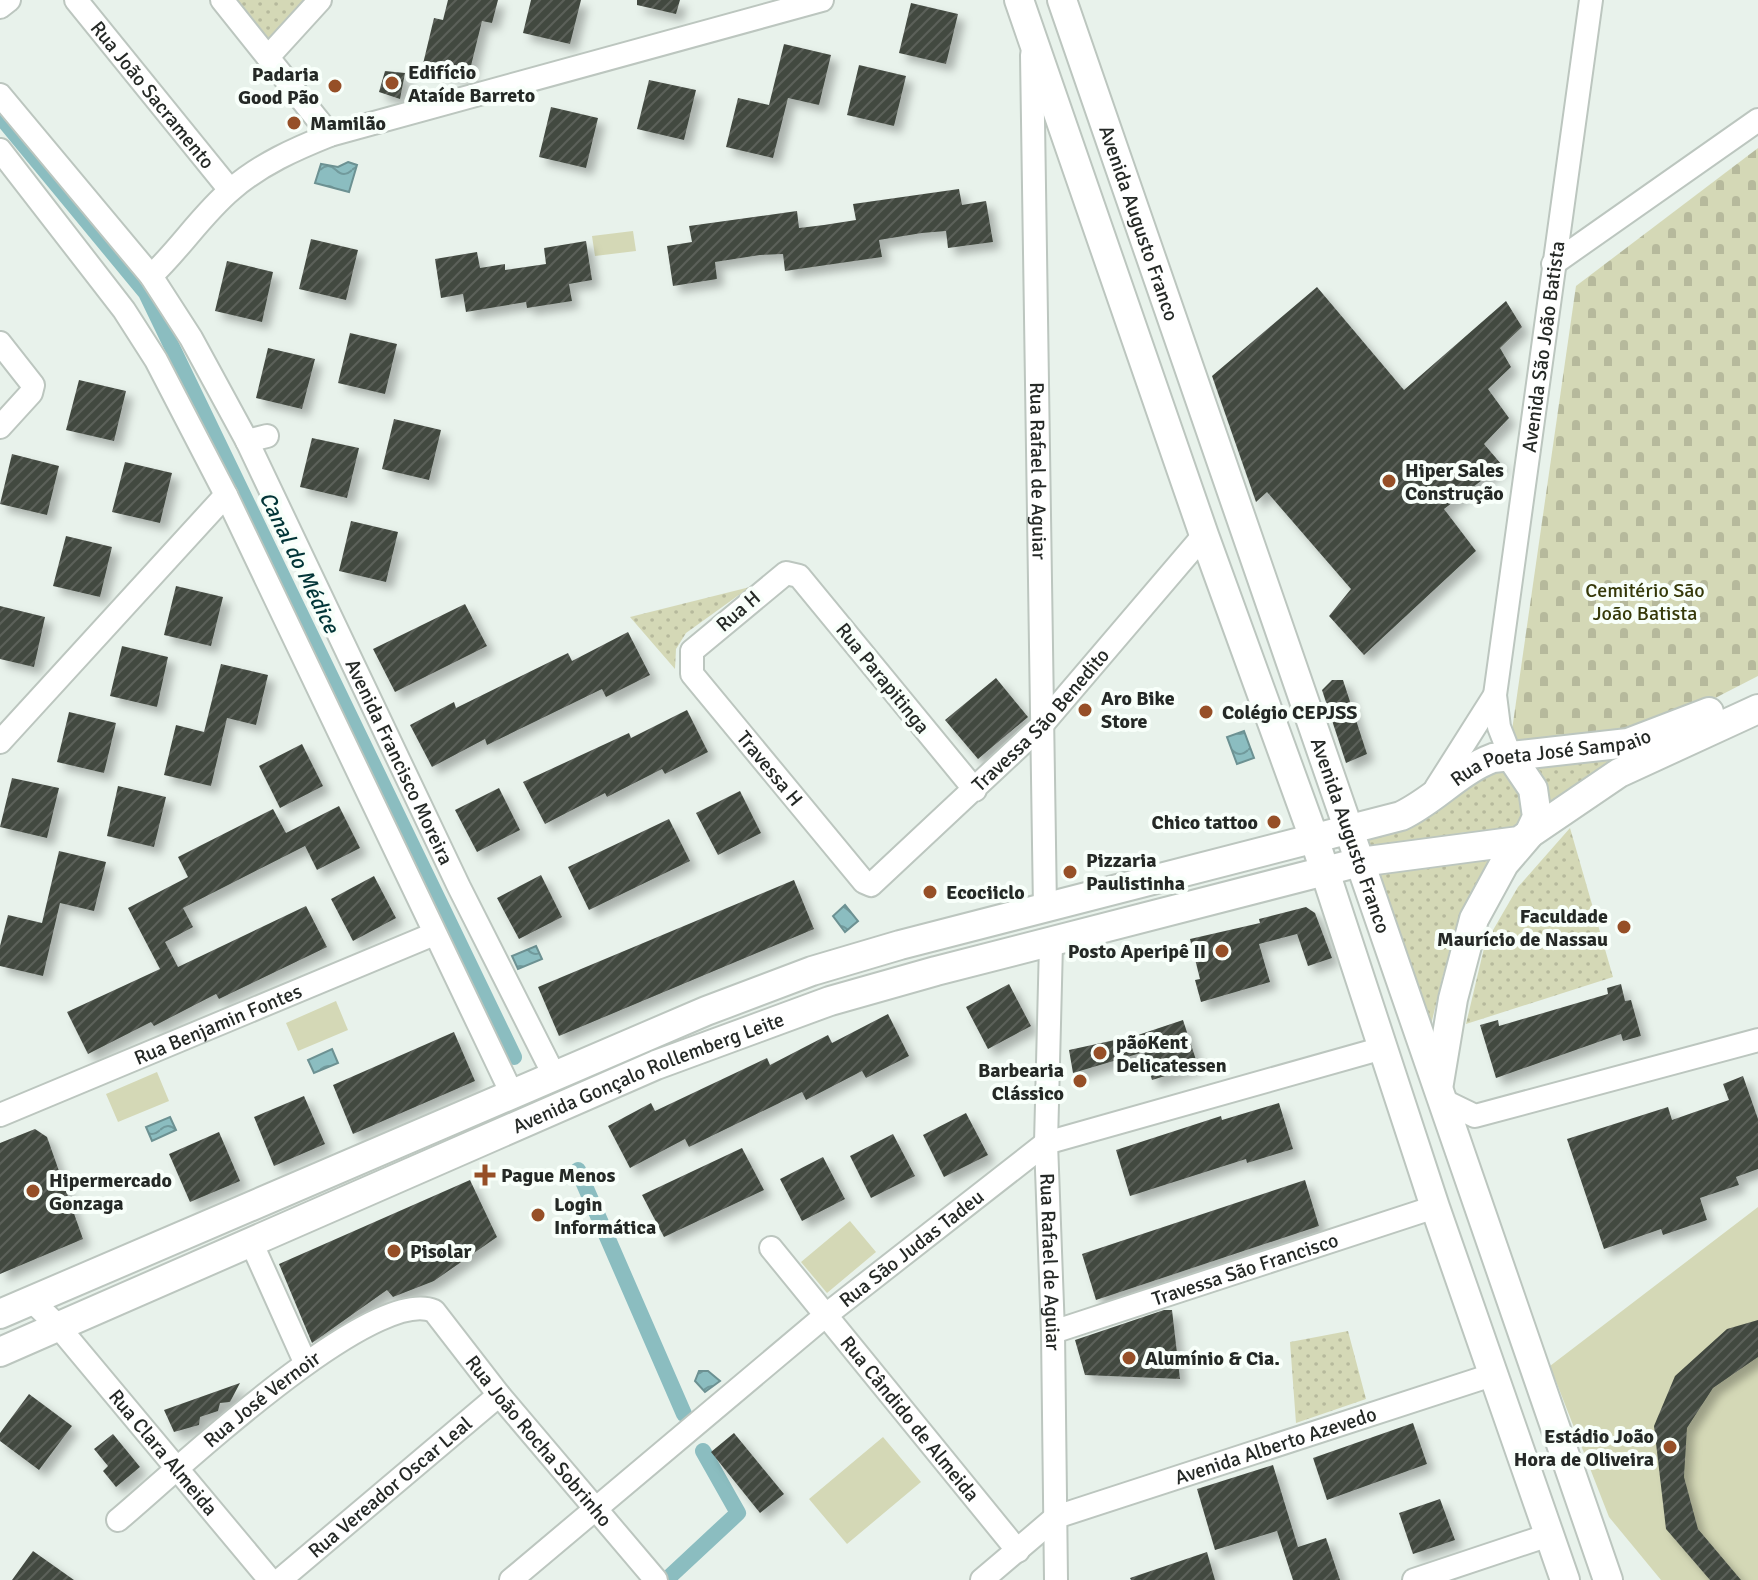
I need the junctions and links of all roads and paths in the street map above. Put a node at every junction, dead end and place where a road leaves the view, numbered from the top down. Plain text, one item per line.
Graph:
1 (9, 0) edge
2 (76, 0) edge
3 (222, 0) edge
4 (320, 0) edge
5 (822, 0) edge
6 (1019, 0) edge
7 (1062, 0) edge
8 (1591, 0) edge
9 (0, 7) edge
10 (1032, 34) junction
11 (268, 57) junction
12 (0, 95) edge
13 (1758, 120) edge
14 (330, 135) junction
15 (0, 150) edge
16 (230, 190) junction
17 (1553, 264) junction
18 (151, 276) junction
19 (0, 343) edge
20 (0, 427) edge
21 (226, 495) junction
22 (1204, 535) junction
23 (786, 573) joint
24 (692, 651) joint
25 (1758, 690) edge
26 (1495, 695) junction
27 (1758, 709) edge
28 (1041, 726) junction
29 (0, 742) edge
30 (1510, 755) junction
31 (975, 790) junction
32 (1426, 805) junction
33 (1349, 830) junction
34 (1528, 836) junction
35 (1314, 838) junction
36 (1360, 862) junction
37 (1325, 871) junction
38 (864, 882) joint
39 (1045, 909) junction
40 (434, 934) junction
41 (1051, 944) junction
42 (706, 1011) junction
43 (1758, 1040) edge
44 (1383, 1048) junction
45 (656, 1065) junction
46 (554, 1075) junction
47 (1441, 1093) junction
48 (512, 1094) junction
49 (0, 1115) edge
50 (1046, 1143) junction
51 (1435, 1207) junction
52 (252, 1244) junction
53 (771, 1248) dead end
54 (31, 1300) junction
55 (423, 1306) joint
56 (0, 1314) edge
57 (826, 1315) junction
58 (57, 1325) junction
59 (1053, 1332) junction
60 (0, 1352) edge
61 (305, 1362) junction
62 (1495, 1374) junction
63 (499, 1395) junction
64 (178, 1470) junction
65 (596, 1511) junction
66 (1056, 1517) junction
67 (118, 1520) dead end
68 (1549, 1535) junction
69 (1018, 1551) junction
70 (653, 1577) edge
71 (270, 1580) edge
72 (280, 1580) edge
73 (511, 1580) edge
74 (982, 1580) edge
75 (1056, 1580) edge
76 (1414, 1580) edge
77 (1565, 1580) edge
78 (1608, 1580) edge

1 - 9 street
2 - 16 street, Rua João Sacramento
3 - 11 street
4 - 11 street
5 - 14 street
6 - 10 main road, Avenida Augusto Franco
7 - 33 main road, Avenida Augusto Franco
8 - 17 street, Avenida São João Batista
10 - 22 main road, Avenida Augusto Franco
10 - 28 street, Rua Rafael de Aguiar
11 - 14 street
12 - 18 street, Avenida Francisco Moreira
13 - 17 street
14 - 16 street
15 - 21 street
16 - 18 street
17 - 26 street, Avenida São João Batista
18 - 46 street, Avenida Francisco Moreira
19 - 20 street
21 - 29 street
21 - 40 street
22 - 28 street, Travessa São Benedito
22 - 35 main road, Avenida Augusto Franco
23 - 24 street, Rua H
23 - 31 street, Rua Parapitinga
24 - 38 street, Travessa H
25 - 30 main road, Rua Poeta José Sampaio
26 - 30 street
26 - 32 street
27 - 34 main road, Rua Poeta José Sampaio
28 - 31 street, Travessa São Benedito
28 - 39 street, Rua Rafael de Aguiar
30 - 32 main road, Rua Poeta José Sampaio
30 - 34 main road
31 - 38 street, Travessa São Benedito
32 - 33 main road, Rua Poeta José Sampaio
33 - 35 main road, Rua Poeta José Sampaio
33 - 36 main road, Avenida Augusto Franco
34 - 36 main road, Rua Poeta José Sampaio
34 - 47 main road
35 - 37 main road, Avenida Augusto Franco
35 - 39 main road, Avenida Gonçalo Rollemberg Leite
36 - 37 main road, Rua Poeta José Sampaio
36 - 47 main road, Avenida Augusto Franco
37 - 41 main road, Avenida Gonçalo Rollemberg Leite
37 - 44 main road, Avenida Augusto Franco
39 - 42 main road, Avenida Gonçalo Rollemberg Leite
40 - 48 street
40 - 49 street, Rua Benjamin Fontes
41 - 45 main road, Avenida Gonçalo Rollemberg Leite
41 - 50 street, Rua Rafael de Aguiar
42 - 45 main road
42 - 46 main road, Avenida Gonçalo Rollemberg Leite
43 - 47 street
44 - 50 street, Rua São Judas Tadeu
44 - 51 main road, Avenida Augusto Franco
45 - 52 main road, Avenida Gonçalo Rollemberg Leite
46 - 48 main road, Avenida Gonçalo Rollemberg Leite
47 - 78 main road, Avenida Augusto Franco
48 - 54 main road, Avenida Gonçalo Rollemberg Leite
50 - 57 street, Rua São Judas Tadeu
50 - 59 street, Rua Rafael de Aguiar
51 - 59 street, Travessa São Francisco
51 - 62 main road, Avenida Augusto Franco
52 - 58 main road, Avenida Gonçalo Rollemberg Leite
52 - 61 street
53 - 57 street, Rua Cândido de Almeida
54 - 56 main road, Avenida Gonçalo Rollemberg Leite
54 - 58 street, Rua Clara Almeida
55 - 61 street, Rua José Vernoir
55 - 63 street, Rua João Rocha Sobrinho
57 - 65 street, Rua São Judas Tadeu
57 - 69 street, Rua Cândido de Almeida
58 - 60 main road, Avenida Gonçalo Rollemberg Leite
58 - 64 street, Rua Clara Almeida
59 - 66 street, Rua Rafael de Aguiar
61 - 64 street, Rua José Vernoir
62 - 66 street, Avenida Alberto Azevedo
62 - 68 main road, Avenida Augusto Franco
63 - 65 street, Rua João Rocha Sobrinho
63 - 72 street, Rua Vereador Oscar Leal
64 - 67 street, Rua José Vernoir
64 - 71 street, Rua Clara Almeida
65 - 70 street, Rua João Rocha Sobrinho
65 - 73 street, Rua São Judas Tadeu
66 - 69 street
66 - 75 street, Rua Rafael de Aguiar
68 - 76 street
68 - 77 main road, Avenida Augusto Franco
69 - 74 street

